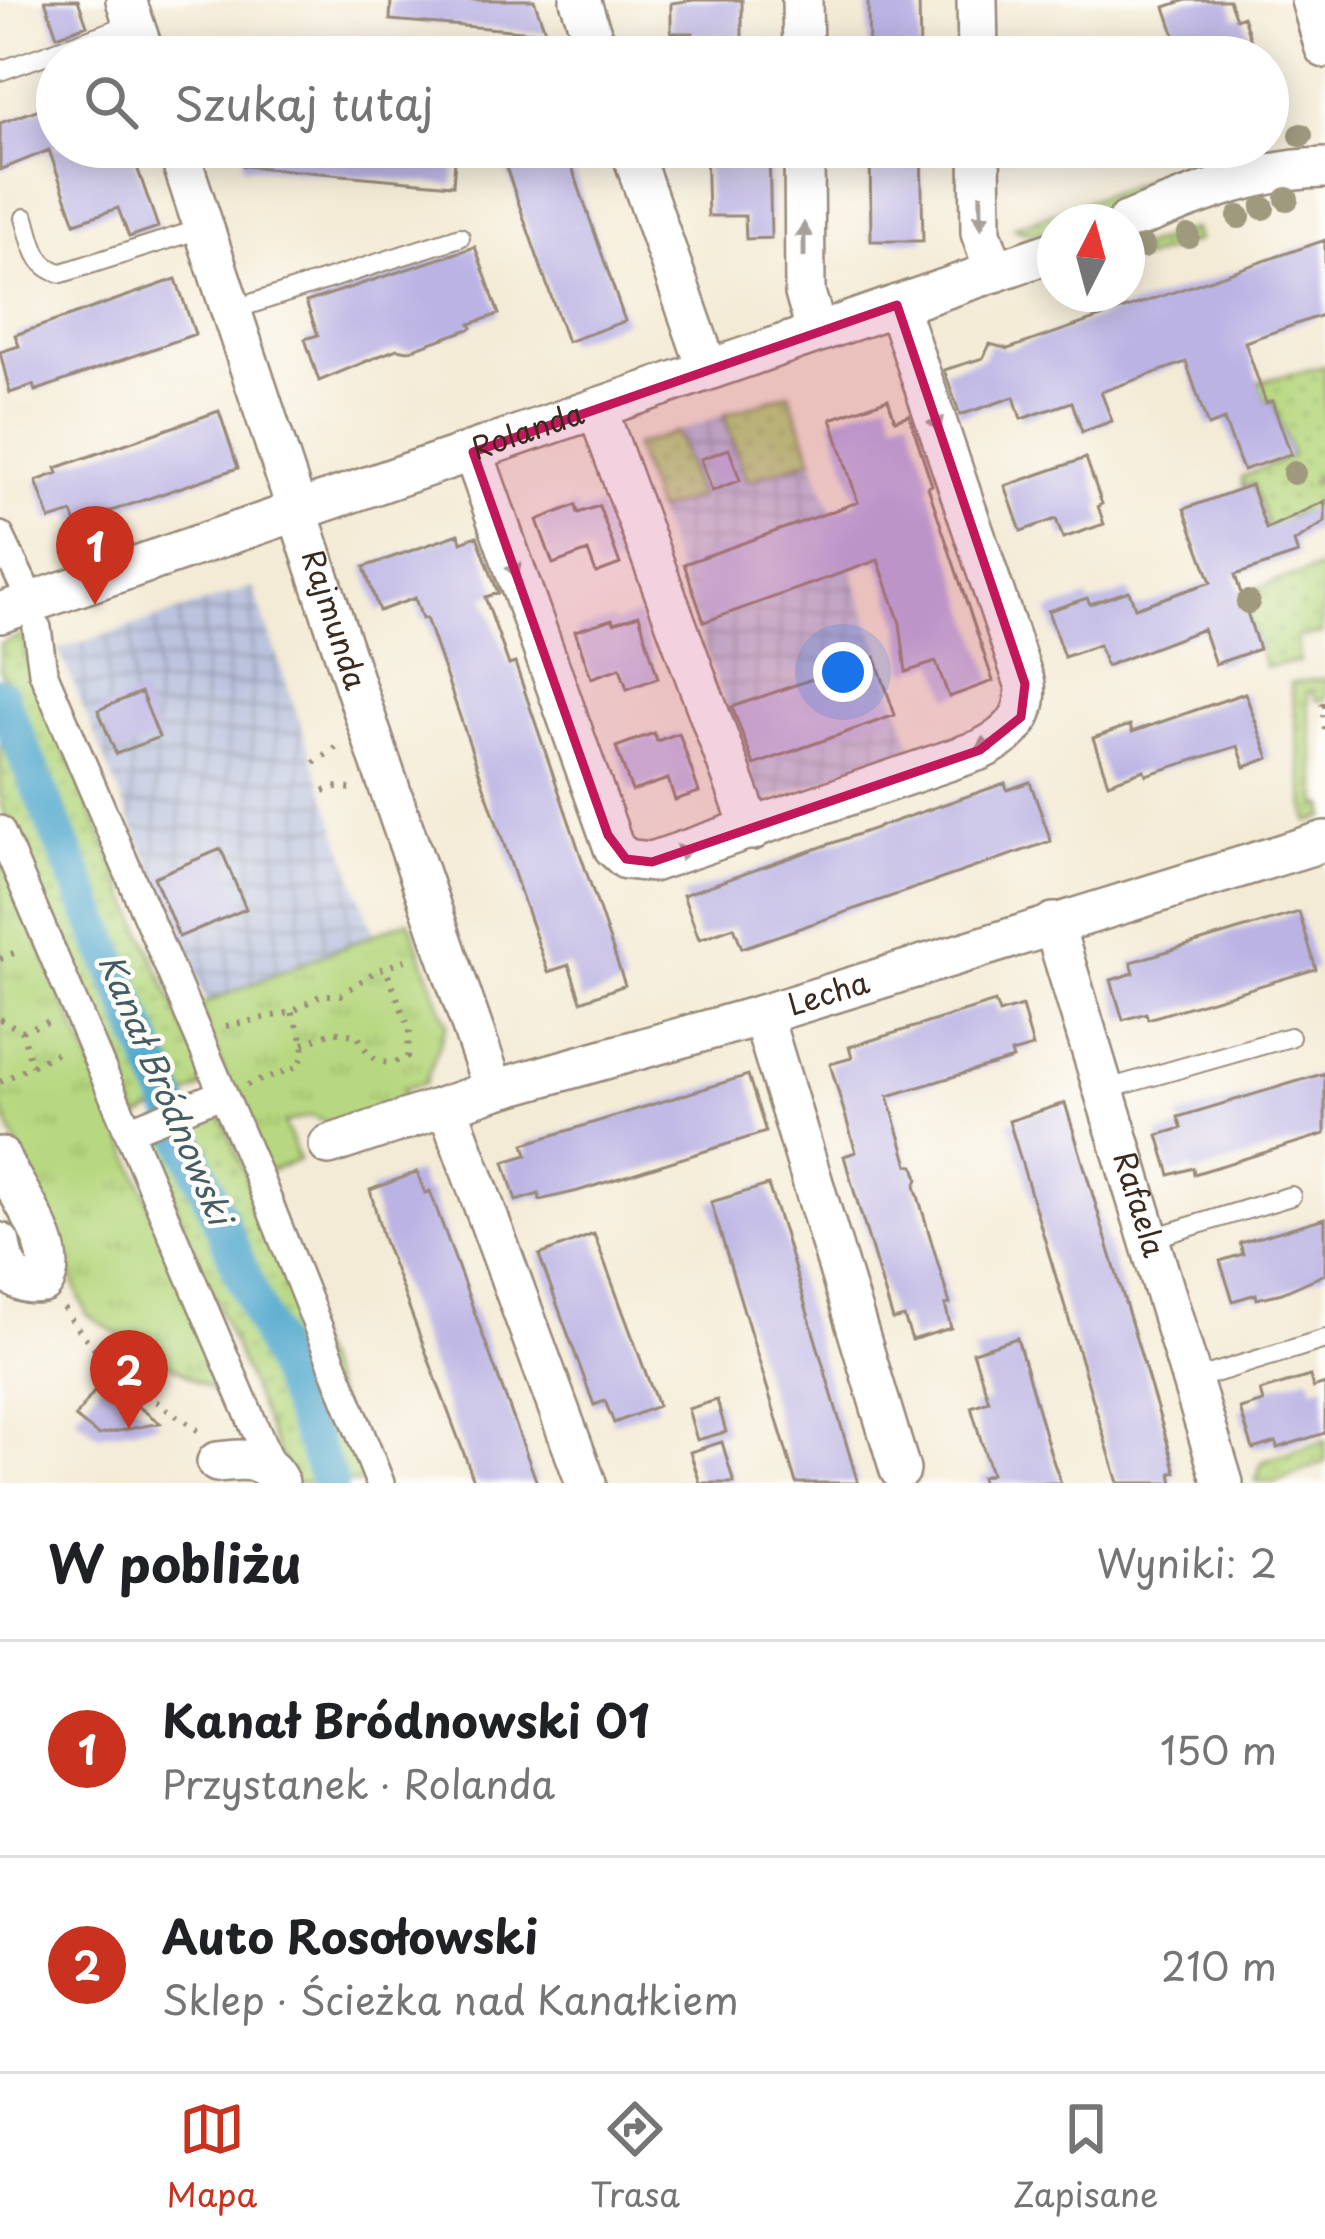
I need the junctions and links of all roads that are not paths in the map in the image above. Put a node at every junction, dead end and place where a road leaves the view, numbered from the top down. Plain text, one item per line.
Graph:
1 (580, 0) edge
2 (802, 0) edge
3 (977, 0) edge
4 (1311, 0) edge
5 (135, 26) edge
6 (105, 36) edge
7 (592, 36) edge
8 (803, 36) edge
9 (978, 36) edge
10 (1325, 48) edge
11 (36, 59) edge
12 (0, 71) edge
13 (184, 168) edge
14 (638, 168) edge
15 (804, 168) edge
16 (980, 168) edge
17 (1325, 168) edge
18 (1145, 216) edge
19 (25, 218) dead end
20 (204, 227) junction
21 (460, 237) dead end
22 (1037, 257) edge
23 (995, 272) junction
24 (897, 305) junction
25 (232, 310) junction
26 (817, 332) junction
27 (708, 370) junction
28 (597, 410) junction
29 (473, 452) junction
30 (298, 508) junction
31 (0, 536) edge
32 (19, 608) edge
33 (0, 830) edge
34 (752, 830) junction
35 (1325, 841) edge
36 (1053, 923) junction
37 (762, 1015) junction
38 (1290, 1037) dead end
39 (494, 1090) junction
40 (1104, 1090) junction
41 (214, 1096) junction
42 (447, 1106) junction
43 (138, 1127) junction
44 (329, 1145) dead end
45 (3, 1165) edge
46 (1292, 1196) dead end
47 (1149, 1239) junction
48 (0, 1243) edge
49 (1325, 1339) edge
50 (1192, 1380) junction
51 (210, 1448) road end
52 (900, 1470) dead end
53 (277, 1478) edge
54 (380, 1483) edge
55 (586, 1483) edge
56 (1223, 1483) edge

1 - 7 street
2 - 8 street
3 - 9 street
4 - 10 street
5 - 6 lane
11 - 12 lane
13 - 20 street, Rajmunda
14 - 27 street
26 -> 15 street
16 -> 23 street
17 - 18 street
19 - 20 lane
20 - 25 street, Rajmunda
21 - 25 lane
22 - 23 street, Rolanda
23 - 24 street, Rolanda
24 - 26 street, Rolanda
24 -> 34 street
25 - 30 street, Rajmunda
26 - 27 street, Rolanda
27 - 28 street, Rolanda
28 - 29 street, Rolanda
28 - 34 street
29 - 30 street, Rolanda
29 -> 34 street
30 - 32 street, Rolanda
30 - 39 street, Rajmunda
31 - 32 street
32 - 41 street
33 - 43 street
35 - 36 street, Lecha
36 - 37 street, Lecha
36 - 40 street, Rafaela
37 - 39 street, Lecha
37 - 52 street
38 - 40 lane
39 - 42 street, Lecha
40 - 47 street, Rafaela
41 - 43 street
41 - 54 street
42 - 44 street, Lecha
42 - 55 street
43 - 53 street
45 - 48 street
45 - 48 street
46 - 47 lane
47 - 50 street, Rafaela
49 - 50 lane
50 - 56 street, Rafaela
51 - 53 street

